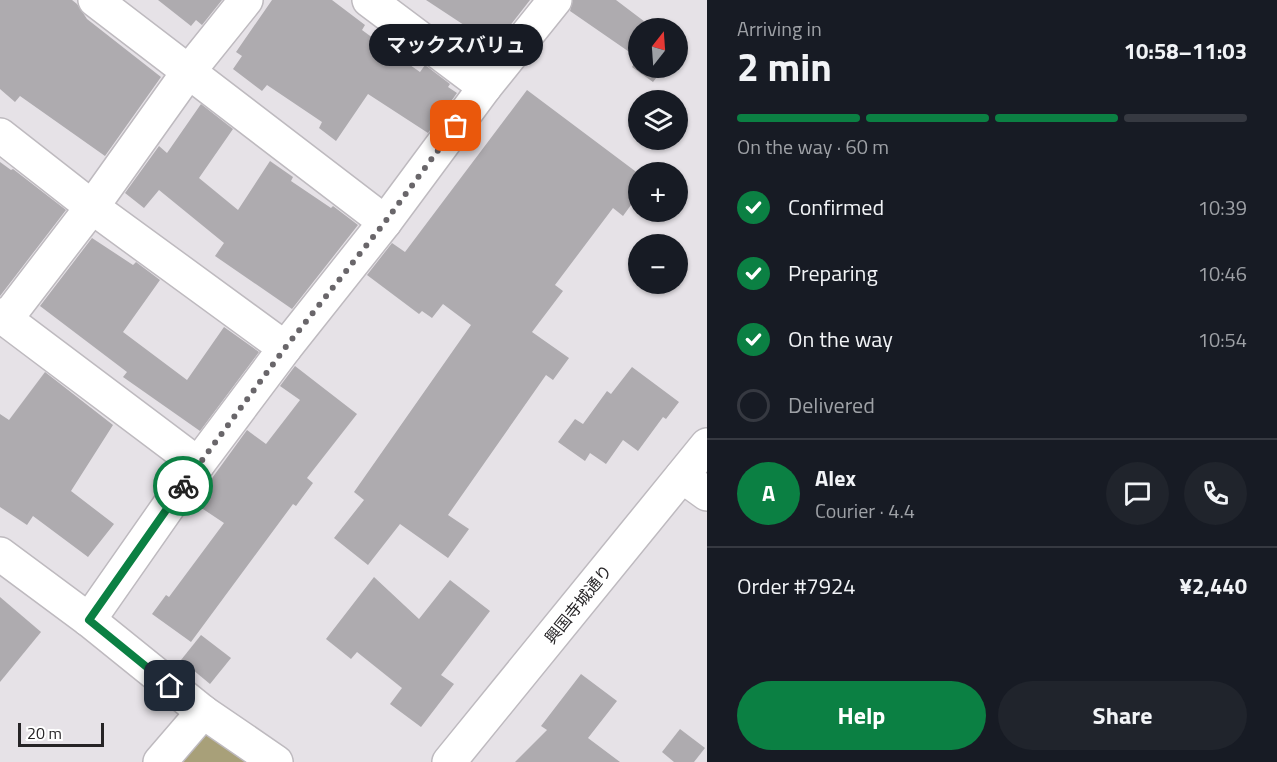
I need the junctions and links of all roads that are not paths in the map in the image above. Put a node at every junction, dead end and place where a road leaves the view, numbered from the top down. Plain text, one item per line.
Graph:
1 (95, 0) edge
2 (246, 0) edge
3 (369, 0) edge
4 (555, 0) edge
5 (189, 71) junction
6 (485, 87) junction
7 (0, 135) edge
8 (92, 207) junction
9 (385, 222) junction
10 (3, 317) edge
11 (285, 348) junction
12 (707, 445) edge
13 (198, 464) junction
14 (695, 485) edge
15 (0, 554) edge
16 (89, 620) junction
17 (203, 712) junction
18 (160, 762) edge
19 (276, 762) edge
20 (449, 762) edge

1 - 5 street
2 - 5 street
3 - 6 street
4 - 6 street
5 - 8 street
5 - 9 street
6 - 9 street
7 - 8 street
8 - 10 street
8 - 11 street
9 - 11 street
10 - 13 street
11 - 13 street
12 - 14 street, 興国寺城通り
13 - 16 street
14 - 20 street, 興国寺城通り
15 - 16 street
16 - 17 street
17 - 18 street
17 - 19 street

